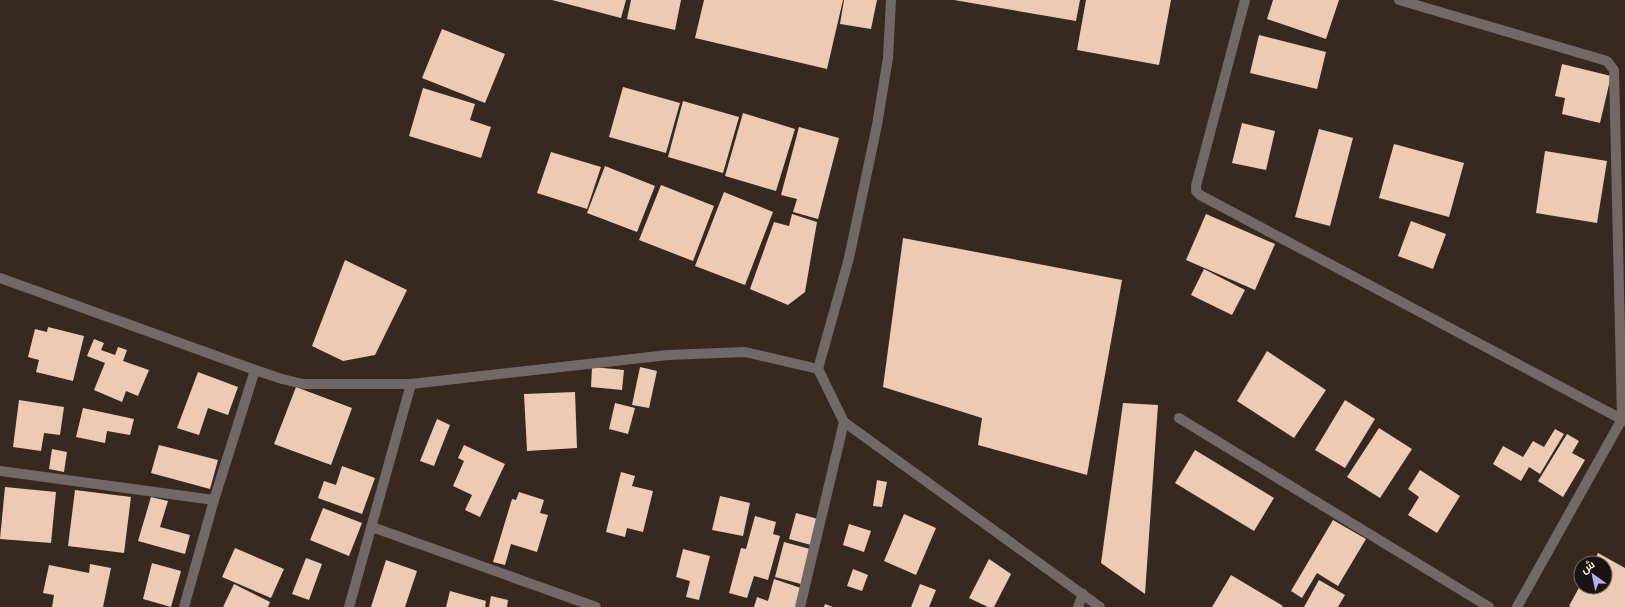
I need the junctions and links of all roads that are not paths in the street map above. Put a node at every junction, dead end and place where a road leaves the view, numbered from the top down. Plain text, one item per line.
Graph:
1 (892, 0) edge
2 (1245, 0) edge
3 (1399, 0) edge
4 (0, 278) edge
5 (818, 368) junction
6 (255, 370) junction
7 (411, 384) junction
8 (1179, 418) dead end
9 (1624, 420) edge
10 (844, 422) junction
11 (0, 472) edge
12 (214, 500) junction
13 (372, 526) junction
14 (1083, 594) junction
15 (184, 607) edge
16 (349, 607) edge
17 (596, 607) edge
18 (800, 607) edge
19 (1078, 607) edge
20 (1100, 607) edge
21 (1489, 607) edge
22 (1517, 607) edge

1 - 5 street
2 - 9 street
3 - 9 street
4 - 6 street
5 - 7 street
5 - 10 street
6 - 7 street
6 - 12 street
7 - 13 street
8 - 21 street
9 - 22 street
10 - 14 street
10 - 18 street
11 - 12 street
12 - 15 street
13 - 16 street
13 - 17 street
14 - 19 street
14 - 20 street

